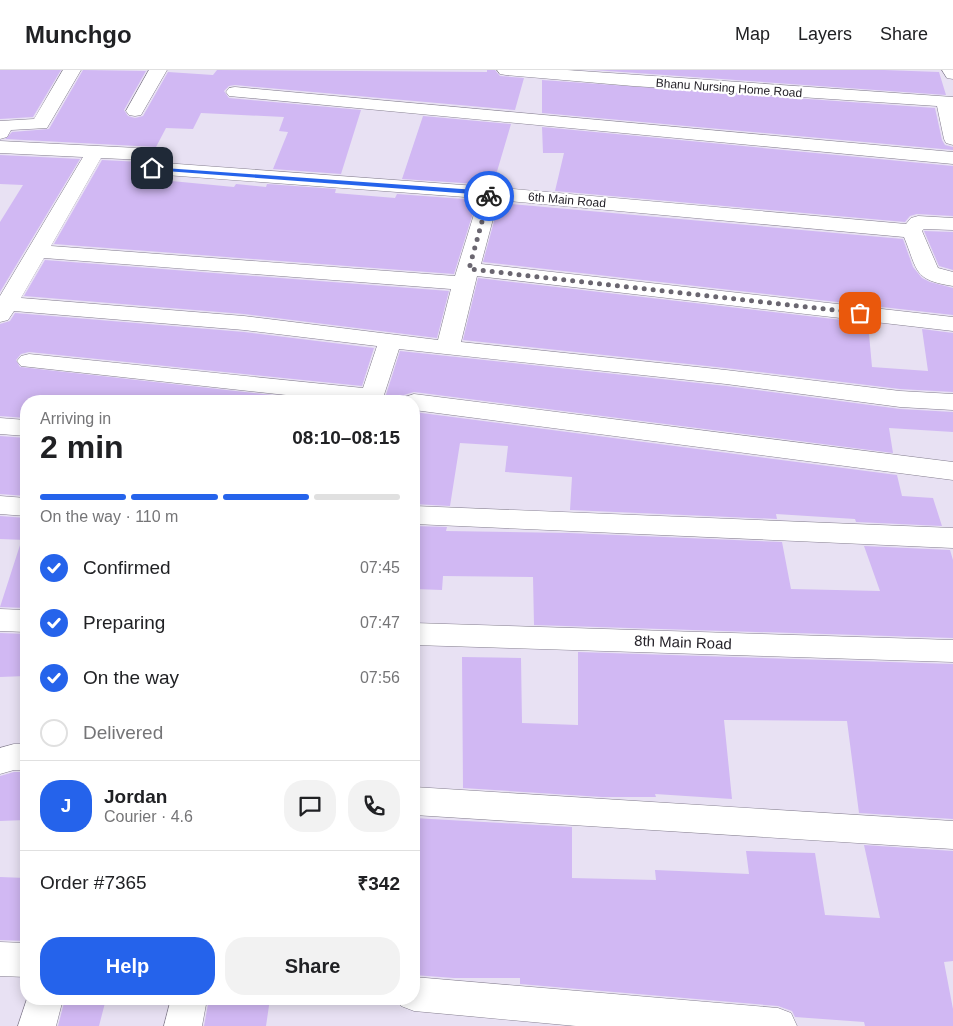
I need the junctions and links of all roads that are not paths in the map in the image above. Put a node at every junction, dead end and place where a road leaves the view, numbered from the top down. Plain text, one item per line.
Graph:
1 (72, 70) edge
2 (158, 70) edge
3 (506, 70) edge
4 (951, 70) edge
5 (953, 74) edge
6 (235, 92) dead end
7 (949, 102) edge
8 (135, 111) dead end
9 (0, 133) edge
10 (953, 139) edge
11 (0, 146) edge
12 (95, 152) junction
13 (953, 158) edge
14 (490, 193) junction
15 (953, 224) edge
16 (912, 231) junction
17 (38, 251) junction
18 (466, 276) junction
19 (953, 279) edge
20 (2, 307) edge
21 (953, 324) edge
22 (390, 340) junction
23 (448, 348) junction
24 (29, 361) dead end
25 (354, 395) edge
26 (374, 395) edge
27 (953, 402) edge
28 (420, 403) edge
29 (0, 426) edge
30 (20, 428) edge
31 (953, 471) edge
32 (0, 505) edge
33 (20, 507) edge
34 (420, 515) edge
35 (953, 538) edge
36 (0, 620) edge
37 (20, 621) edge
38 (420, 634) edge
39 (953, 651) edge
40 (20, 758) edge
41 (0, 761) edge
42 (420, 801) edge
43 (953, 835) edge
44 (0, 959) edge
45 (20, 960) edge
46 (420, 995) edge
47 (43, 1005) edge
48 (188, 1005) edge
49 (37, 1026) edge
50 (183, 1026) edge
51 (778, 1026) edge

1 - 9 street
2 - 8 street
3 - 7 street, Bhanu Nursing Home Road
4 - 5 street
6 - 13 street
7 - 10 street
11 - 12 street
12 - 14 street, 6th Main Road
12 - 17 street
14 - 16 street, 6th Main Road
14 - 18 street
15 - 16 street
16 - 19 street
17 - 18 street
17 - 20 street
18 - 21 street
18 - 23 street
20 - 22 street
22 - 23 street
22 - 26 street
23 - 27 street
24 - 25 street
28 - 31 street
29 - 30 street
32 - 33 street
34 - 35 street
36 - 37 street
38 - 39 street, 8th Main Road
40 - 41 street
42 - 43 street
44 - 45 street
46 - 51 street
47 - 49 street
48 - 50 street

